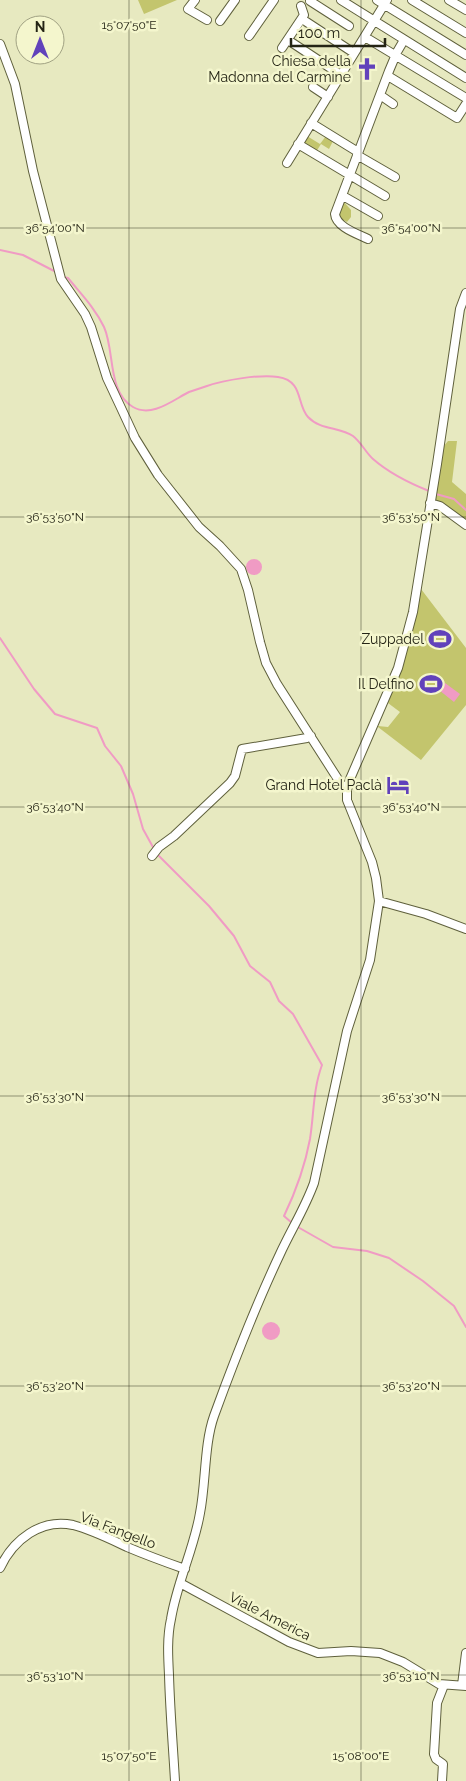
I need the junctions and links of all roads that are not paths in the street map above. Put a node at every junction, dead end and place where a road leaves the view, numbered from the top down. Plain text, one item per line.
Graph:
1 (195, 0) edge
2 (235, 0) edge
3 (274, 0) edge
4 (310, 0) edge
5 (341, 0) edge
6 (412, 0) edge
7 (449, 0) edge
8 (383, 1) edge
9 (299, 3) edge
10 (466, 10) edge
11 (303, 17) junction
12 (207, 20) dead end
13 (220, 21) dead end
14 (374, 21) junction
15 (349, 26) dead end
16 (466, 33) edge
17 (249, 36) dead end
18 (365, 37) junction
19 (288, 40) junction
20 (404, 40) junction
21 (0, 44) edge
22 (282, 48) dead end
23 (354, 53) junction
24 (395, 55) junction
25 (466, 55) edge
26 (341, 75) junction
27 (388, 76) junction
28 (466, 78) edge
29 (312, 87) dead end
30 (380, 95) junction
31 (328, 97) junction
32 (466, 98) edge
33 (393, 104) dead end
34 (466, 104) edge
35 (311, 123) junction
36 (298, 144) junction
37 (358, 153) junction
38 (287, 163) dead end
39 (350, 176) junction
40 (395, 177) dead end
41 (342, 196) junction
42 (384, 196) dead end
43 (378, 216) dead end
44 (368, 239) dead end
45 (466, 293) edge
46 (430, 503) junction
47 (466, 525) edge
48 (311, 736) junction
49 (347, 790) junction
50 (152, 856) dead end
51 (378, 902) junction
52 (466, 929) edge
53 (0, 1568) edge
54 (185, 1569) junction
55 (180, 1583) junction
56 (466, 1653) edge
57 (444, 1685) junction
58 (464, 1686) edge
59 (175, 1781) edge
60 (442, 1781) edge

1 - 12 street
2 - 13 street
3 - 17 street
4 - 9 street
4 - 15 street
5 - 14 street
6 - 16 street
7 - 10 street
8 - 14 street
8 - 25 street
9 - 11 street
11 - 19 street
11 - 23 street
14 - 18 street
14 - 20 street
18 - 23 street
18 - 24 street
19 - 22 street
19 - 26 street
20 - 24 street
20 - 28 street
21 - 48 street
23 - 26 street
24 - 27 street
24 - 32 street
26 - 31 street
27 - 30 street
27 - 34 street
29 - 31 street
30 - 33 street
30 - 37 street
31 - 35 street
35 - 36 street
35 - 37 street
36 - 38 street
36 - 39 street
37 - 39 street
37 - 40 street
39 - 41 street
39 - 42 street
41 - 43 street
41 - 44 street
45 - 46 street
46 - 47 street
46 - 49 street
48 - 49 street
48 - 50 street
49 - 51 street
51 - 52 street
51 - 54 street
53 - 54 street, Via Fangello
54 - 55 street
55 - 57 street, Viale America
55 - 59 street
56 - 58 street
57 - 58 street, Viale America
57 - 60 street

